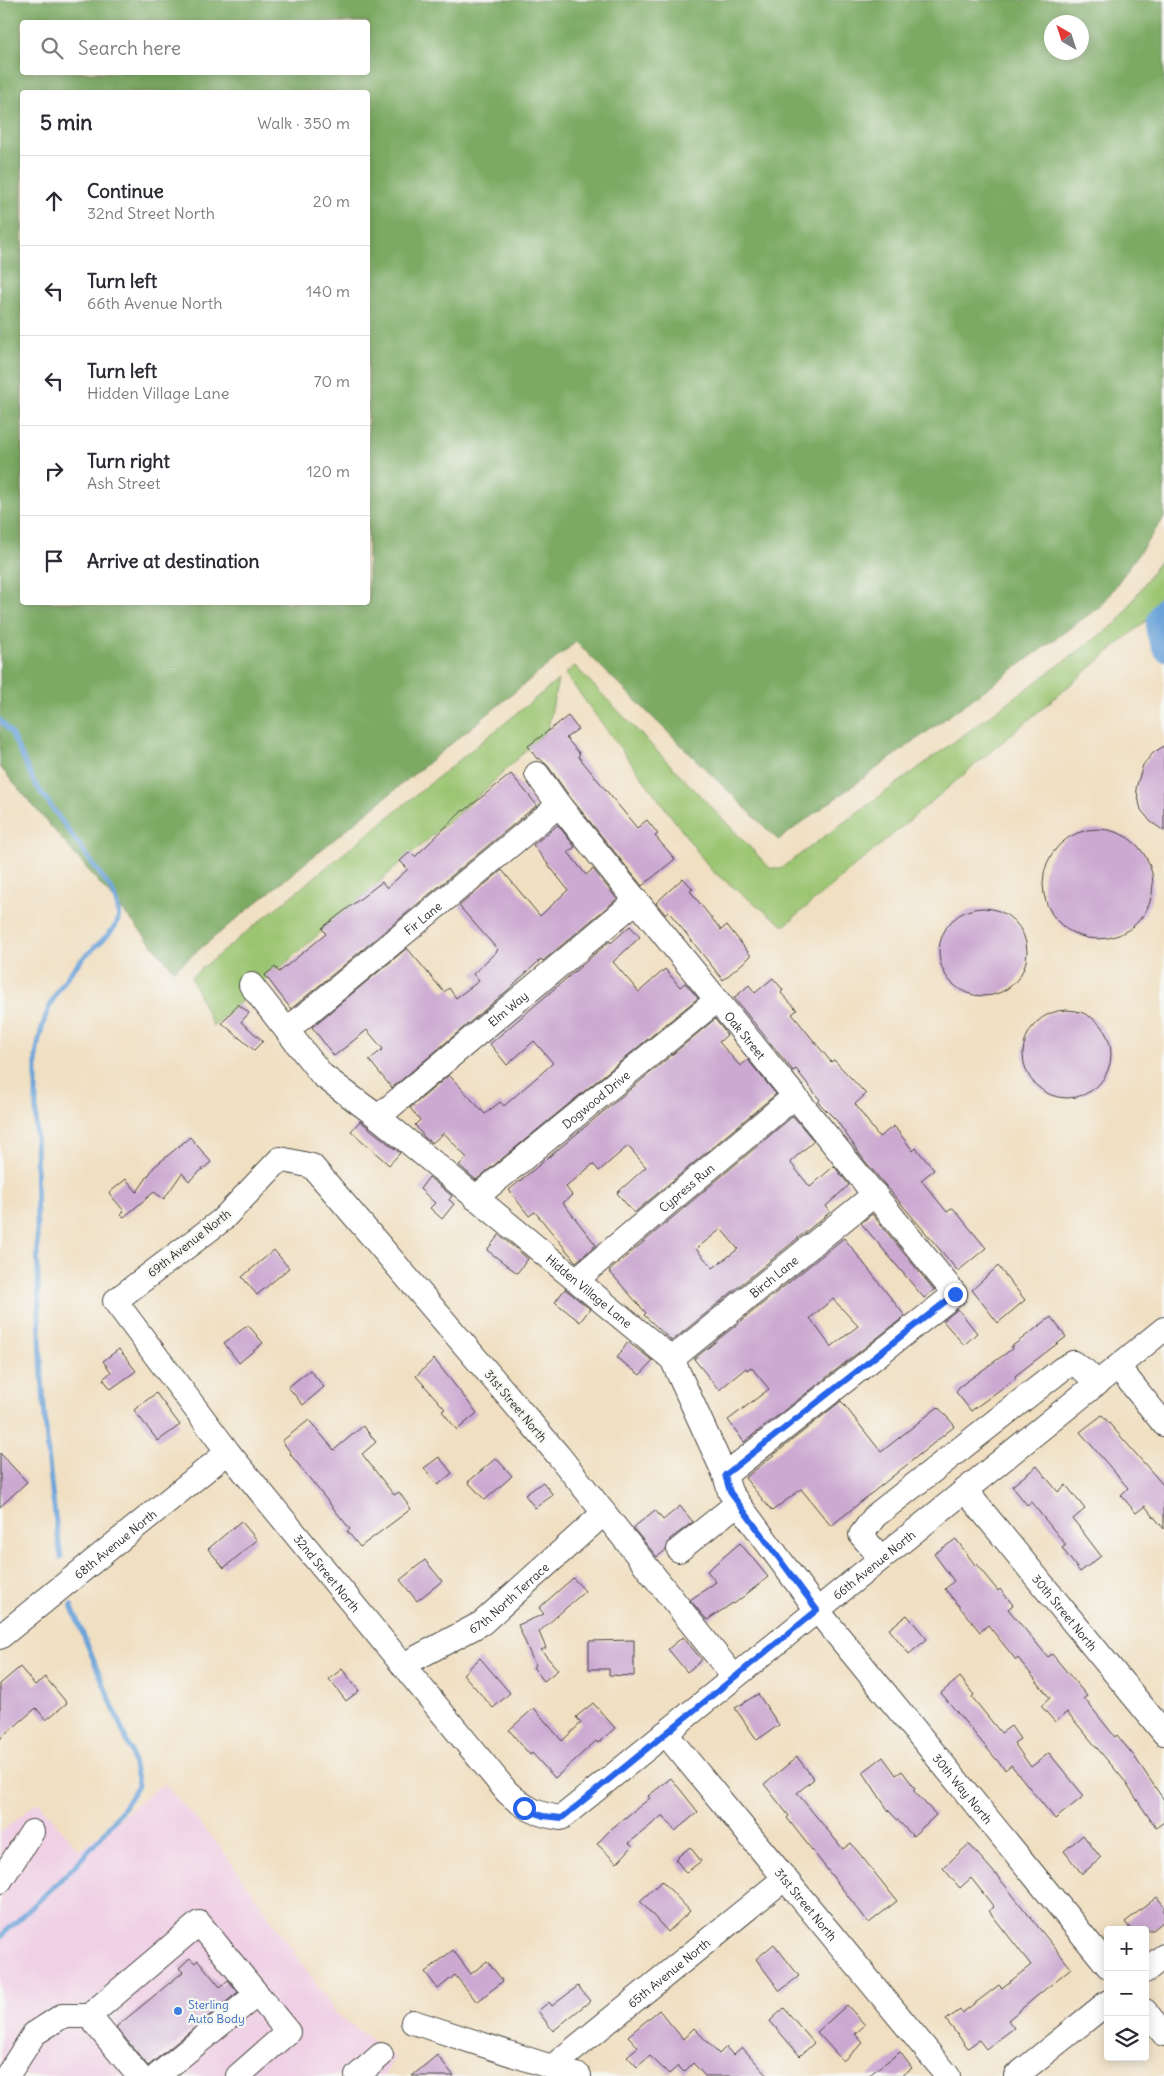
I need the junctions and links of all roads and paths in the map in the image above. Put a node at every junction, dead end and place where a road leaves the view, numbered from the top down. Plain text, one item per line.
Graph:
1 (537, 774) dead end
2 (559, 805) junction
3 (636, 901) junction
4 (252, 985) dead end
5 (717, 1000) junction
6 (287, 1030) junction
7 (795, 1096) junction
8 (378, 1118) junction
9 (280, 1159) joint
10 (875, 1194) junction
11 (475, 1198) junction
12 (576, 1280) junction
13 (114, 1301) joint
14 (1164, 1329) edge
15 (672, 1359) junction
16 (1118, 1367) junction
17 (1097, 1384) junction
18 (1164, 1424) edge
19 (228, 1452) junction
20 (725, 1475) junction
21 (965, 1490) junction
22 (738, 1503) junction
23 (604, 1513) junction
24 (679, 1550) dead end
25 (881, 1558) junction
26 (817, 1610) junction
27 (0, 1637) edge
28 (403, 1665) junction
29 (734, 1677) junction
30 (665, 1733) junction
31 (1164, 1733) edge
32 (562, 1818) joint
33 (32, 1832) dead end
34 (785, 1878) junction
35 (0, 1881) edge
36 (1164, 1956) edge
37 (1104, 1961) edge
38 (1149, 1968) edge
39 (257, 1994) junction
40 (1104, 2005) edge
41 (89, 2016) junction
42 (1148, 2016) edge
43 (413, 2022) dead end
44 (1164, 2034) edge
45 (381, 2056) dead end
46 (552, 2067) junction
47 (7, 2076) edge
48 (139, 2076) edge
49 (157, 2076) edge
50 (238, 2076) edge
51 (358, 2076) edge
52 (579, 2076) edge
53 (948, 2076) edge
54 (1016, 2076) edge

1 - 2 street, Oak Street
2 - 3 street, Oak Street
2 - 6 street, Fir Lane
3 - 5 street, Oak Street
3 - 8 street, Elm Way
4 - 6 street, Hidden Village Lane
5 - 7 street, Oak Street
5 - 11 street, Dogwood Drive
6 - 8 street, Hidden Village Lane
7 - 10 street, Oak Street
7 - 12 street, Cypress Run
8 - 11 street, Hidden Village Lane
9 - 13 street, 69th Avenue North
9 - 23 street, 31st Street North
10 - 15 street, Birch Lane
10 - 20 street, Oak Street
11 - 12 street, Hidden Village Lane
12 - 15 street, Hidden Village Lane
13 - 19 street, 32nd Street North
14 - 16 street, 66th Avenue North
15 - 20 street, Hidden Village Lane
16 - 17 street, 66th Avenue North
16 - 18 street
17 - 21 street, 66th Avenue North
17 - 25 street
19 - 27 street, 68th Avenue North
19 - 28 street, 32nd Street North
20 - 22 street, Hidden Village Lane
21 - 25 street, 66th Avenue North
21 - 31 street, 30th Street North
22 - 24 street
22 - 26 street, Hidden Village Lane
23 - 28 street, 67th North Terrace
23 - 29 street, 31st Street North
25 - 26 street, 66th Avenue North
26 - 29 street, 66th Avenue North
26 - 37 street, 30th Way North
28 - 32 street, 32nd Street North
29 - 30 street, 66th Avenue North
30 - 32 street, 66th Avenue North
30 - 34 street, 31st Street North
33 - 35 street
34 - 46 street, 65th Avenue North
34 - 53 street, 31st Street North
36 - 38 street
39 - 41 street
39 - 49 street
39 - 50 street
40 - 54 street
41 - 47 street
41 - 48 street
42 - 44 street
43 - 46 street
45 - 51 street
46 - 52 street

